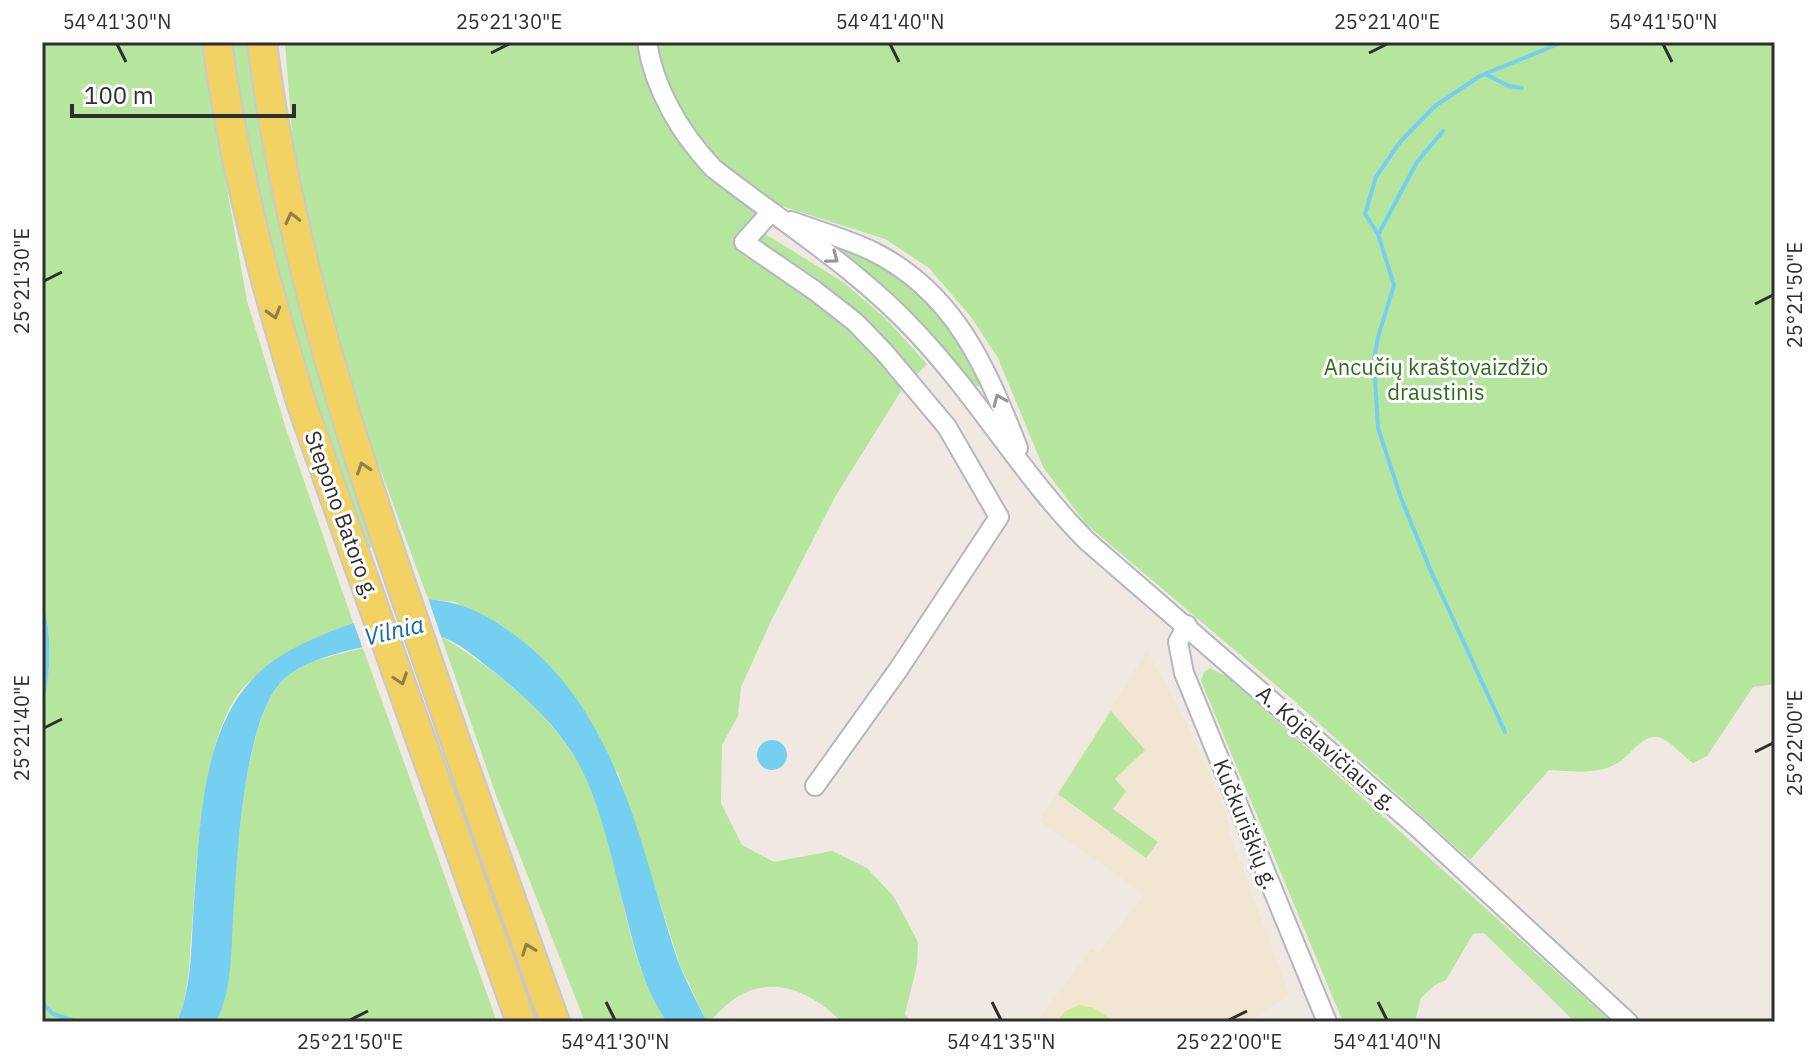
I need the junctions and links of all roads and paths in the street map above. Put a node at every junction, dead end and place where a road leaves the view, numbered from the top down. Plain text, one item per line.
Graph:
1 (217, 42) edge
2 (262, 42) edge
3 (647, 42) edge
4 (770, 213) junction
5 (1028, 473) junction
6 (1187, 625) junction
7 (815, 786) dead end
8 (521, 1022) edge
9 (555, 1022) edge
10 (1327, 1022) edge
11 (1628, 1022) edge

1 -> 8 main road, Stepono Batoro g.
9 -> 2 main road, Stepono Batoro g.
3 - 4 street, A. Kojelavičiaus g.
4 -> 5 street, A. Kojelavičiaus g.
5 -> 4 street, A. Kojelavičiaus g.
4 - 7 street
5 - 6 street, A. Kojelavičiaus g.
6 - 10 street, Kučkuriškių g.
6 - 11 street, A. Kojelavičiaus g.

